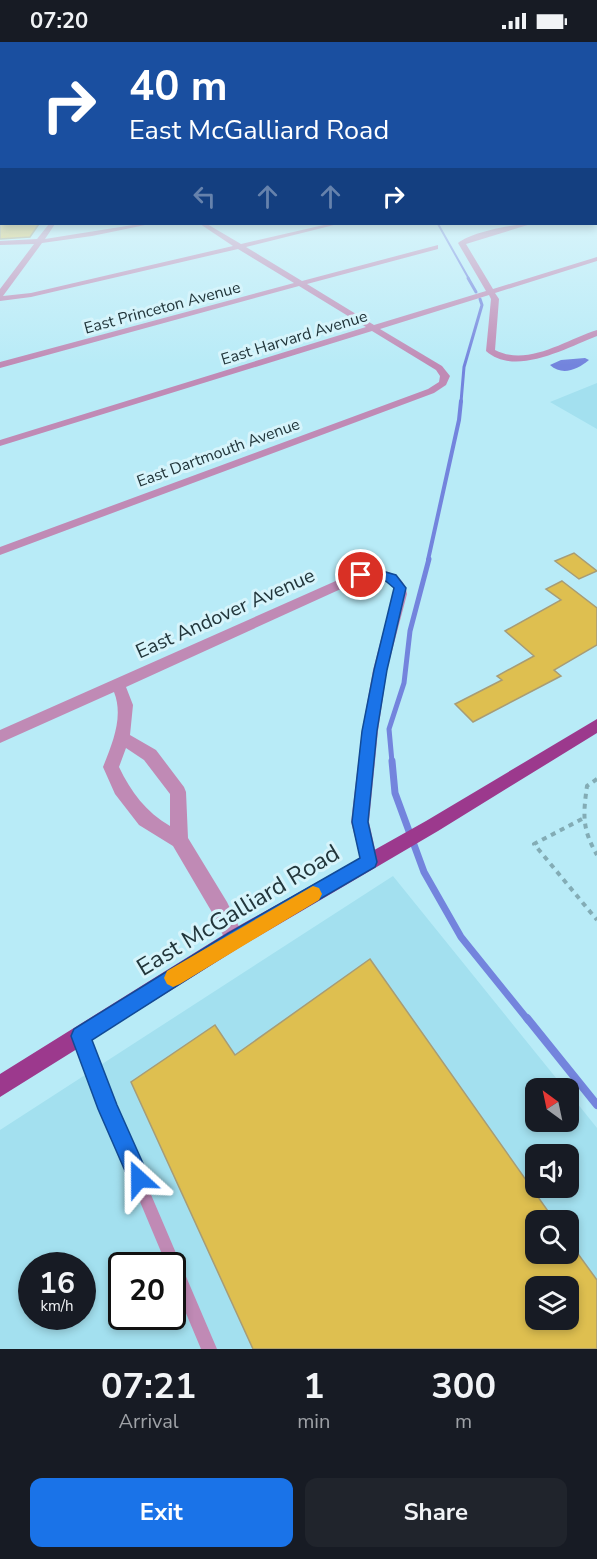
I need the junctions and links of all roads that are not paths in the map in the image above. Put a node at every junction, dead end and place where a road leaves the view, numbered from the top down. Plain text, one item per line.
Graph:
1 (0, 243) edge
2 (39, 243) joint
3 (234, 243) edge
4 (252, 243) edge
5 (463, 243) edge
6 (239, 246) junction
7 (435, 247) dead end
8 (597, 259) edge
9 (302, 284) junction
10 (491, 292) junction
11 (0, 297) edge
12 (375, 329) junction
13 (597, 333) edge
14 (0, 365) edge
15 (0, 443) edge
16 (0, 551) edge
17 (118, 686) junction
18 (597, 725) edge
19 (0, 737) edge
20 (121, 737) junction
21 (179, 840) junction
22 (369, 862) junction
23 (235, 939) junction
24 (81, 1036) junction
25 (0, 1086) edge
26 (209, 1349) edge

1 - 2 street
2 - 11 street
3 - 6 street
4 - 6 street
5 - 10 street
6 - 9 street
6 - 11 street
7 - 9 street, East Princeton Avenue
8 - 10 street, East Harvard Avenue
9 - 12 street
9 - 14 street, East Princeton Avenue
10 - 12 street, East Harvard Avenue
10 - 13 street
12 - 15 street, East Harvard Avenue
12 - 16 street, East Dartmouth Avenue
17 - 19 street, East Andover Avenue
17 - 20 street
17 - 22 street, East Andover Avenue
18 - 22 main road, East McGalliard Road
20 - 21 street
20 - 21 street
21 - 23 street
22 - 23 main road, East McGalliard Road
23 - 24 main road, East McGalliard Road
24 - 25 main road, East McGalliard Road
24 - 26 lane

